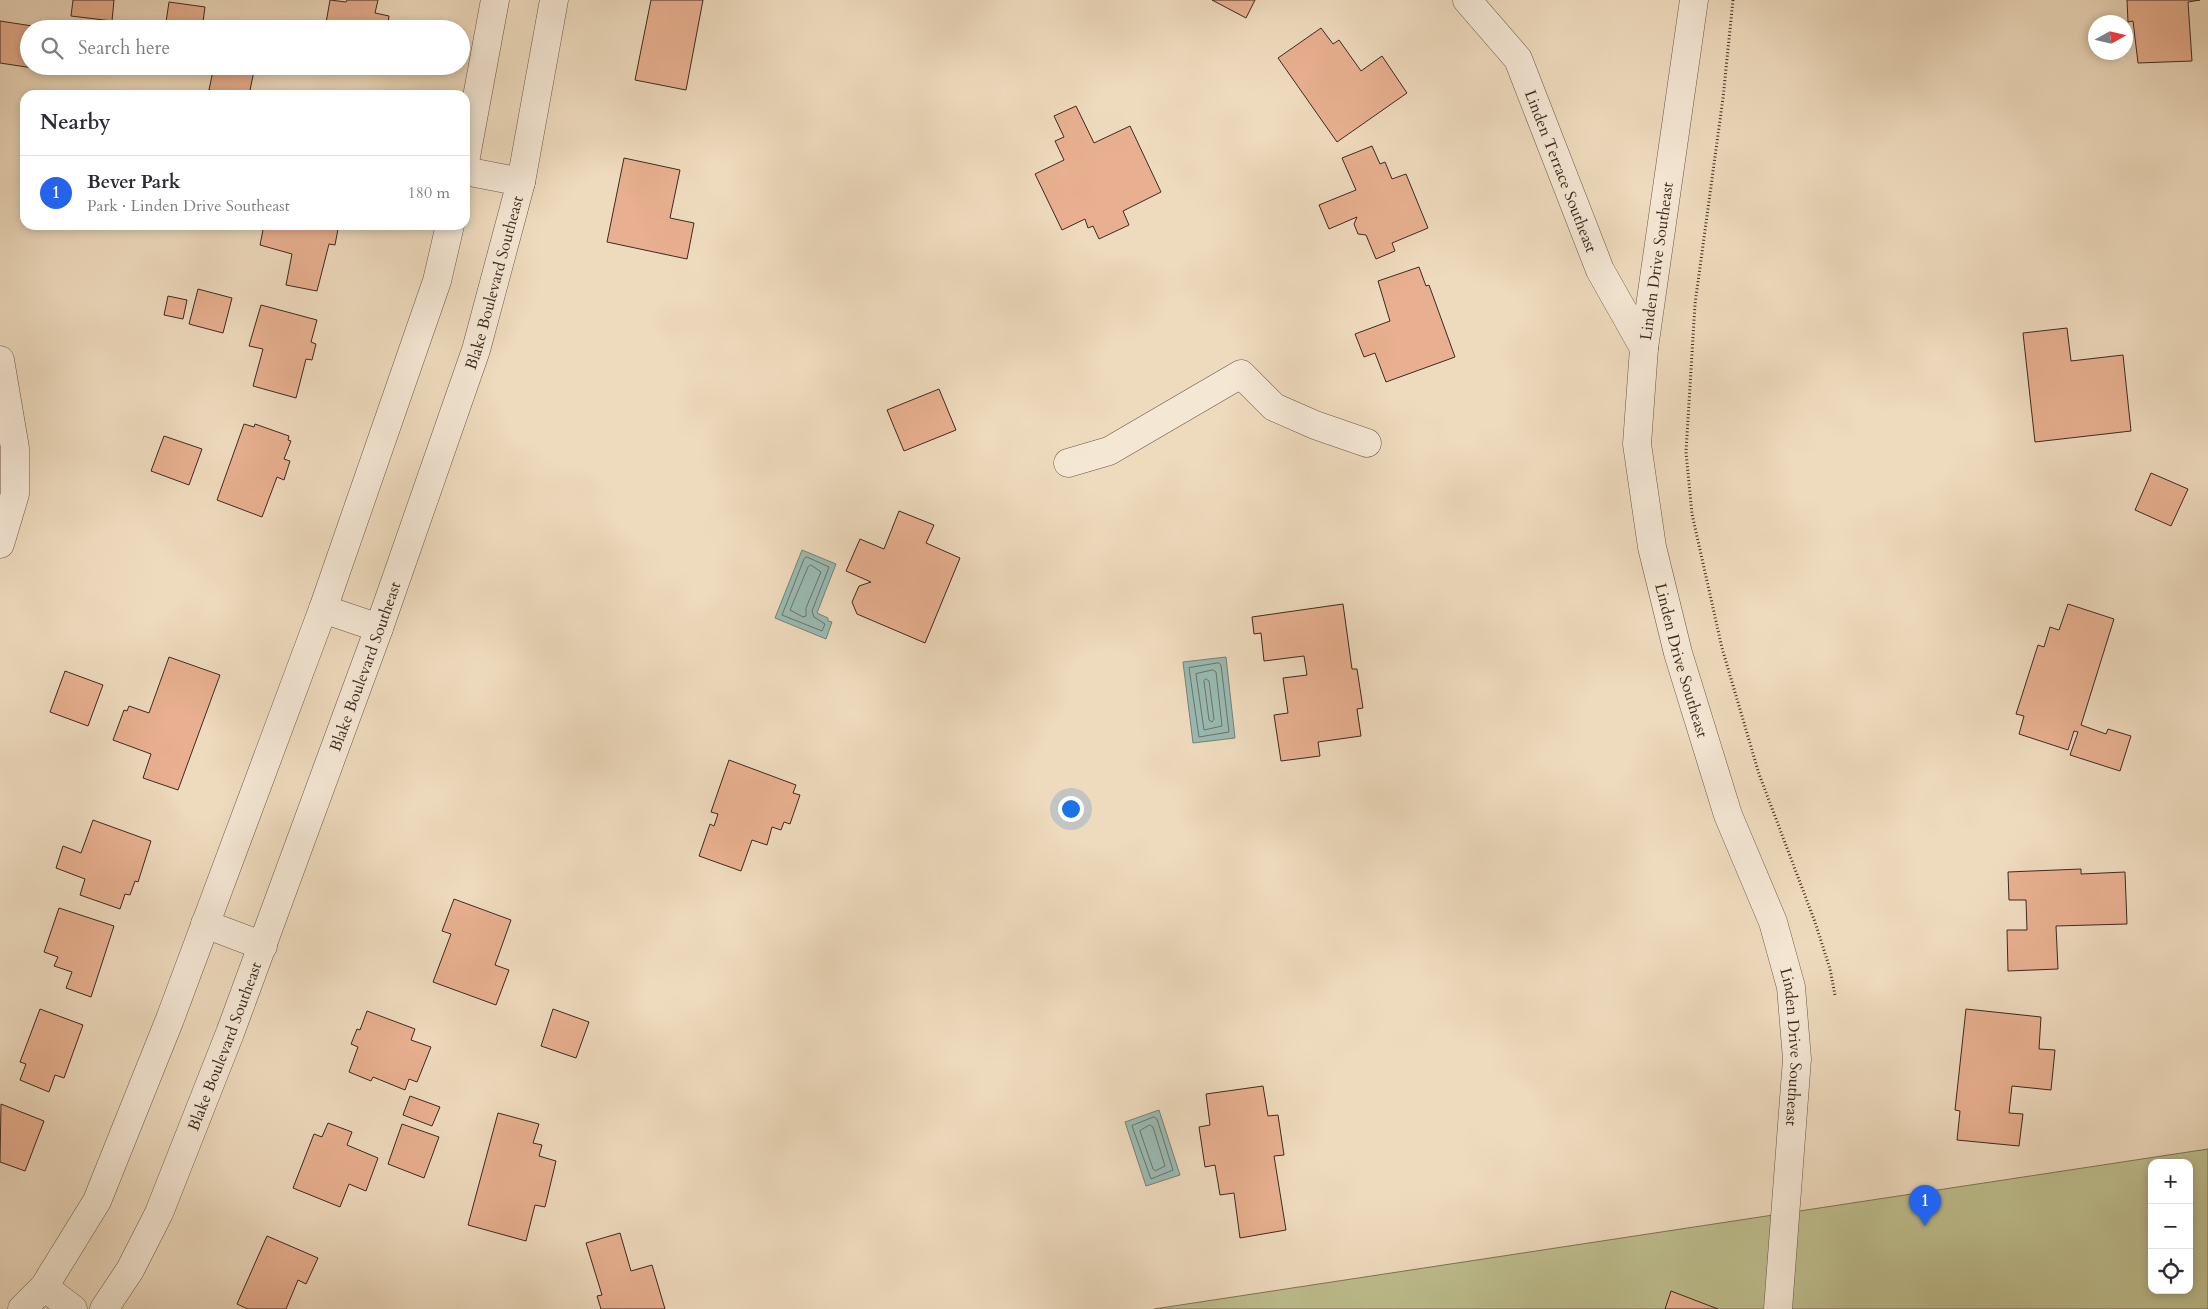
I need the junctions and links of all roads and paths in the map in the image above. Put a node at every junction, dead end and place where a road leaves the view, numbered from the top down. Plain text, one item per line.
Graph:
1 (495, 0) edge
2 (554, 0) edge
3 (1467, 0) edge
4 (1694, 0) edge
5 (1732, 0) edge
6 (470, 135) edge
7 (470, 172) edge
8 (520, 182) junction
9 (449, 230) edge
10 (1644, 348) junction
11 (0, 360) edge
12 (1367, 443) dead end
13 (1068, 463) dead end
14 (0, 544) edge
15 (323, 609) junction
16 (379, 628) junction
17 (206, 924) junction
18 (263, 946) junction
19 (1835, 995) dead end
20 (44, 1287) junction
21 (22, 1309) edge
22 (73, 1309) edge
23 (104, 1309) edge
24 (1778, 1309) edge

1 - 6 street
2 - 8 street, Blake Boulevard Southeast
3 - 10 street, Linden Terrace Southeast
4 - 10 street, Linden Drive Southeast
5 - 19 path
7 - 8 street
8 - 16 street, Blake Boulevard Southeast
9 - 15 street
10 - 24 street, Linden Drive Southeast
11 - 14 street
12 - 13 street
15 - 16 street
15 - 17 street
16 - 18 street, Blake Boulevard Southeast
17 - 18 street
17 - 20 street
18 - 23 street, Blake Boulevard Southeast
20 - 21 street
20 - 22 street

